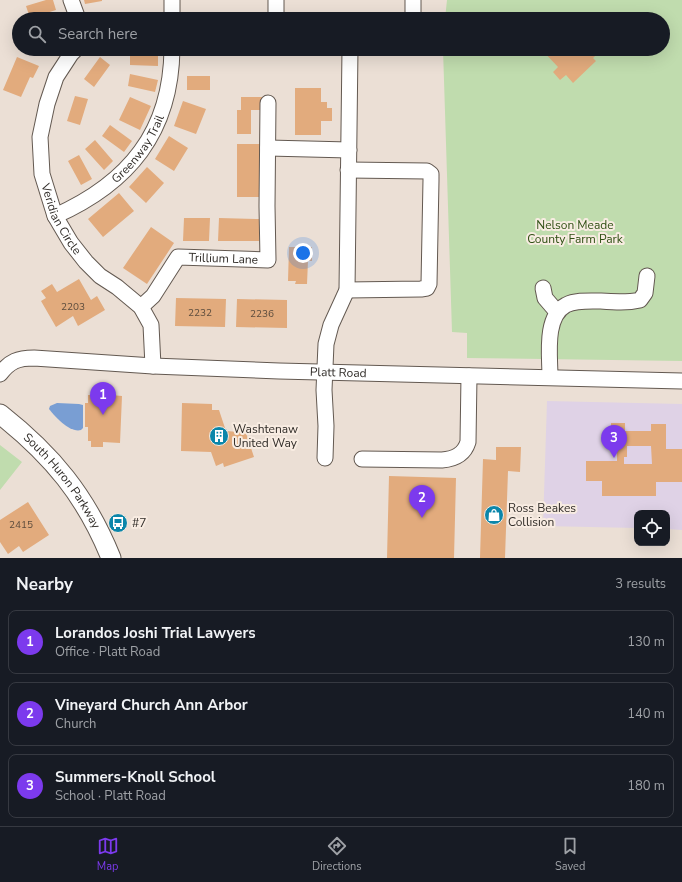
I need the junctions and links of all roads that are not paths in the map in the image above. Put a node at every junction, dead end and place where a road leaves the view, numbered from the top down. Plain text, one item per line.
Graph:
1 (71, 0) edge
2 (172, 0) edge
3 (276, 0) edge
4 (413, 0) edge
5 (75, 12) edge
6 (172, 12) edge
7 (276, 12) edge
8 (413, 12) edge
9 (69, 56) edge
10 (172, 56) edge
11 (350, 56) edge
12 (268, 104) dead end
13 (268, 148) junction
14 (349, 150) junction
15 (348, 170) junction
16 (55, 216) junction
17 (647, 276) dead end
18 (543, 288) dead end
19 (347, 290) junction
20 (141, 307) junction
21 (557, 312) junction
22 (153, 366) junction
23 (324, 372) junction
24 (0, 374) edge
25 (469, 376) junction
26 (550, 377) junction
27 (682, 381) edge
28 (0, 414) edge
29 (325, 458) dead end
30 (362, 459) dead end
31 (111, 558) edge

1 - 5 street
2 - 6 street
3 - 7 street
4 - 8 street
9 - 16 street, Veridian Circle
10 - 16 street, Greenway Trail
11 - 14 street
12 - 13 street, Trillium Lane
13 - 14 street
13 - 20 street, Trillium Lane
14 - 15 street
15 - 19 street
15 - 19 street
16 - 20 street, Veridian Circle
17 - 21 street
18 - 21 street
19 - 23 street
20 - 22 street, Veridian Circle
21 - 26 street
22 - 23 street, Platt Road
22 - 24 street, Platt Road
23 - 25 street, Platt Road
23 - 29 street
25 - 26 street, Platt Road
25 - 30 street
26 - 27 street, Platt Road
28 - 31 main road, South Huron Parkway

